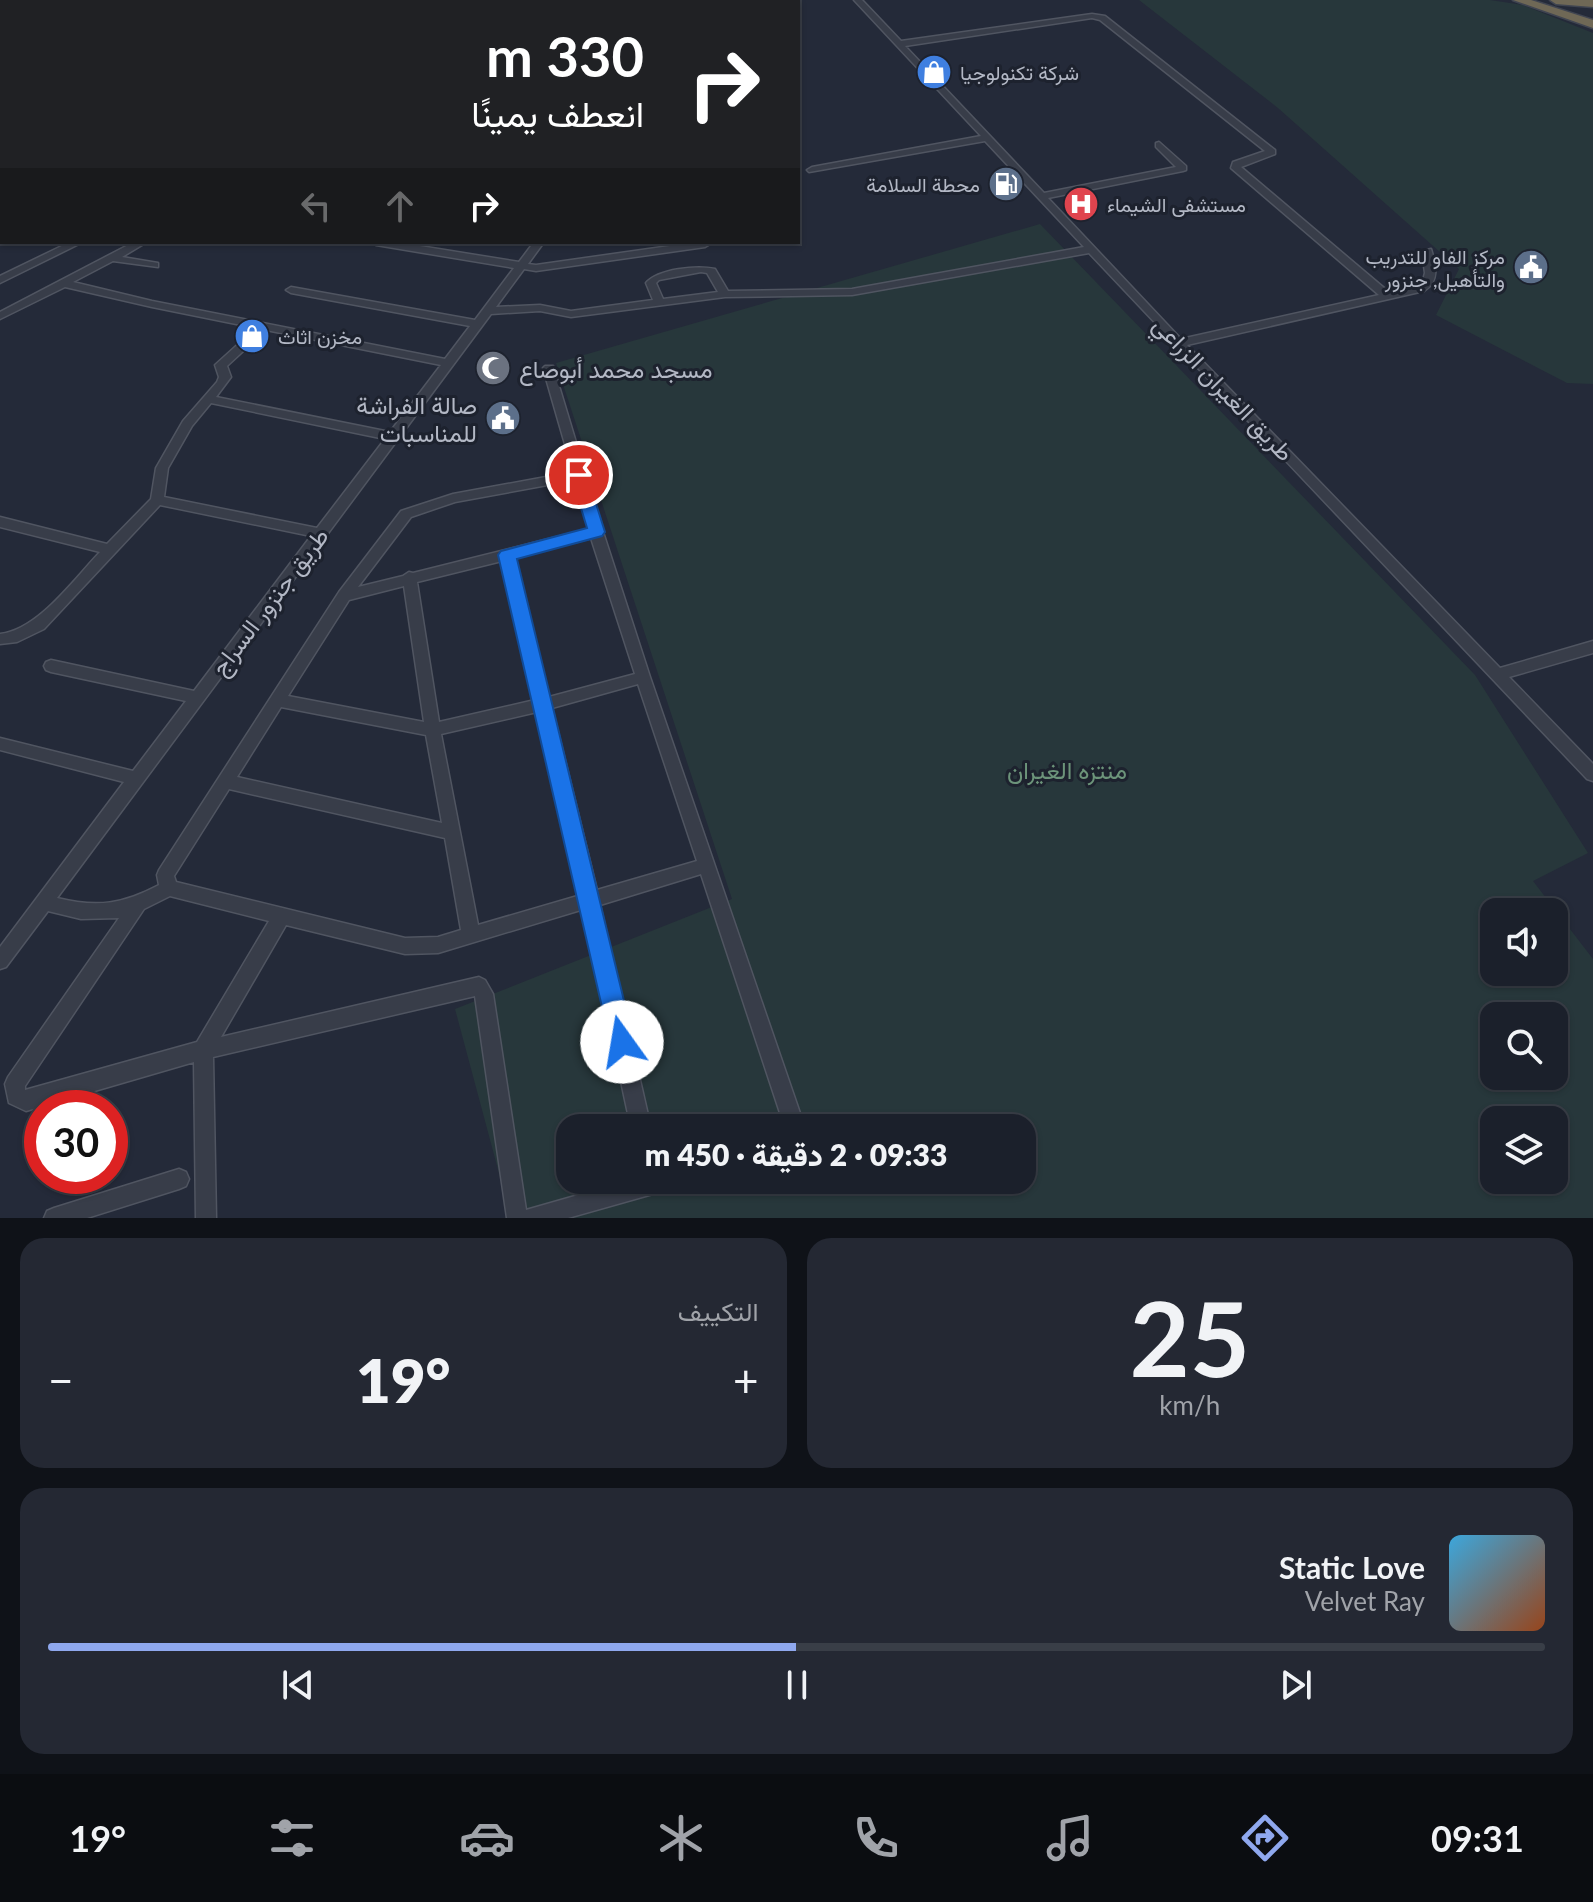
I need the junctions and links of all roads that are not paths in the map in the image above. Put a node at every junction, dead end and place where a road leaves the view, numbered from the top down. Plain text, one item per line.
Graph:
1 (858, 0) edge
2 (1519, 0) edge
3 (1556, 0) edge
4 (1591, 1) edge
5 (1593, 24) edge
6 (899, 44) junction
7 (987, 138) junction
8 (1159, 145) dead end
9 (812, 170) dead end
10 (1042, 196) junction
11 (74, 244) edge
12 (138, 244) edge
13 (388, 244) edge
14 (444, 244) edge
15 (538, 244) edge
16 (705, 244) dead end
17 (1092, 249) junction
18 (1427, 251) dead end
19 (466, 257) junction
20 (111, 258) junction
21 (154, 265) dead end
22 (521, 267) junction
23 (0, 280) edge
24 (63, 283) junction
25 (291, 290) dead end
26 (725, 294) junction
27 (1386, 295) junction
28 (659, 303) junction
29 (489, 311) junction
30 (0, 316) edge
31 (479, 324) junction
32 (263, 327) junction
33 (1179, 343) junction
34 (450, 363) junction
35 (549, 368) dead end
36 (207, 399) junction
37 (394, 437) junction
38 (579, 475) junction
39 (157, 500) junction
40 (0, 522) edge
41 (596, 532) junction
42 (319, 533) junction
43 (111, 550) junction
44 (507, 555) junction
45 (409, 577) junction
46 (344, 596) junction
47 (0, 639) edge
48 (1593, 647) edge
49 (51, 666) dead end
50 (1500, 674) junction
51 (643, 677) junction
52 (197, 698) junction
53 (278, 700) junction
54 (545, 704) junction
55 (433, 730) junction
56 (0, 744) edge
57 (1593, 774) edge
58 (137, 779) junction
59 (225, 781) junction
60 (451, 832) junction
61 (707, 865) junction
62 (169, 888) junction
63 (590, 898) junction
64 (46, 903) junction
65 (137, 906) junction
66 (281, 917) junction
67 (471, 935) junction
68 (0, 961) edge
69 (203, 1050) junction
70 (638, 1114) edge
71 (790, 1114) edge
72 (179, 1179) dead end
73 (614, 1194) edge
74 (54, 1218) edge
75 (206, 1218) edge
76 (517, 1218) edge
77 (532, 1218) edge

1 - 6 street, طريق الغيران الزراعي
2 - 5 highway
3 - 4 highway
6 - 7 street, طريق الغيران الزراعي
6 - 27 street
7 - 9 street
7 - 10 street, طريق الغيران الزراعي
8 - 10 street
10 - 17 street, طريق الغيران الزراعي
11 - 23 street
12 - 20 street
13 - 19 street
14 - 19 street
15 - 22 street, طريق جنزور السراج
16 - 22 street
17 - 26 street
17 - 33 street, طريق الغيران الزراعي
18 - 27 street
19 - 22 street
20 - 21 street
20 - 24 street
22 - 29 street, طريق جنزور السراج
24 - 30 street
24 - 32 street
25 - 31 street
26 - 28 street
26 - 28 street
27 - 33 street
28 - 29 street
29 - 31 street, طريق جنزور السراج
31 - 34 street, طريق جنزور السراج
32 - 34 street
32 - 36 street
33 - 50 street, طريق الغيران الزراعي
34 - 37 street, طريق جنزور السراج
35 - 38 street
36 - 37 street
36 - 39 street
37 - 42 street, طريق جنزور السراج
38 - 41 street
38 - 46 street
39 - 42 street
39 - 43 street
40 - 43 street
41 - 44 street
41 - 51 street
42 - 52 street, طريق جنزور السراج
43 - 47 street
44 - 45 street
44 - 54 street
45 - 46 street
45 - 55 street
46 - 53 street
48 - 50 street
49 - 52 street
50 - 57 street, طريق الغيران الزراعي
51 - 54 street
51 - 61 street
52 - 58 street, طريق جنزور السراج
53 - 55 street
53 - 59 street
54 - 55 street
54 - 63 street
55 - 60 street
56 - 58 street
58 - 64 street, طريق جنزور السراج
59 - 60 street
59 - 62 street
60 - 67 street
61 - 63 street
61 - 71 street
62 - 65 street
62 - 66 street
63 - 67 street
63 - 70 street
64 - 65 street
64 - 68 street, طريق جنزور السراج
65 - 69 street
66 - 67 street
66 - 69 street
69 - 75 street
69 - 76 street
72 - 74 street
73 - 77 street

